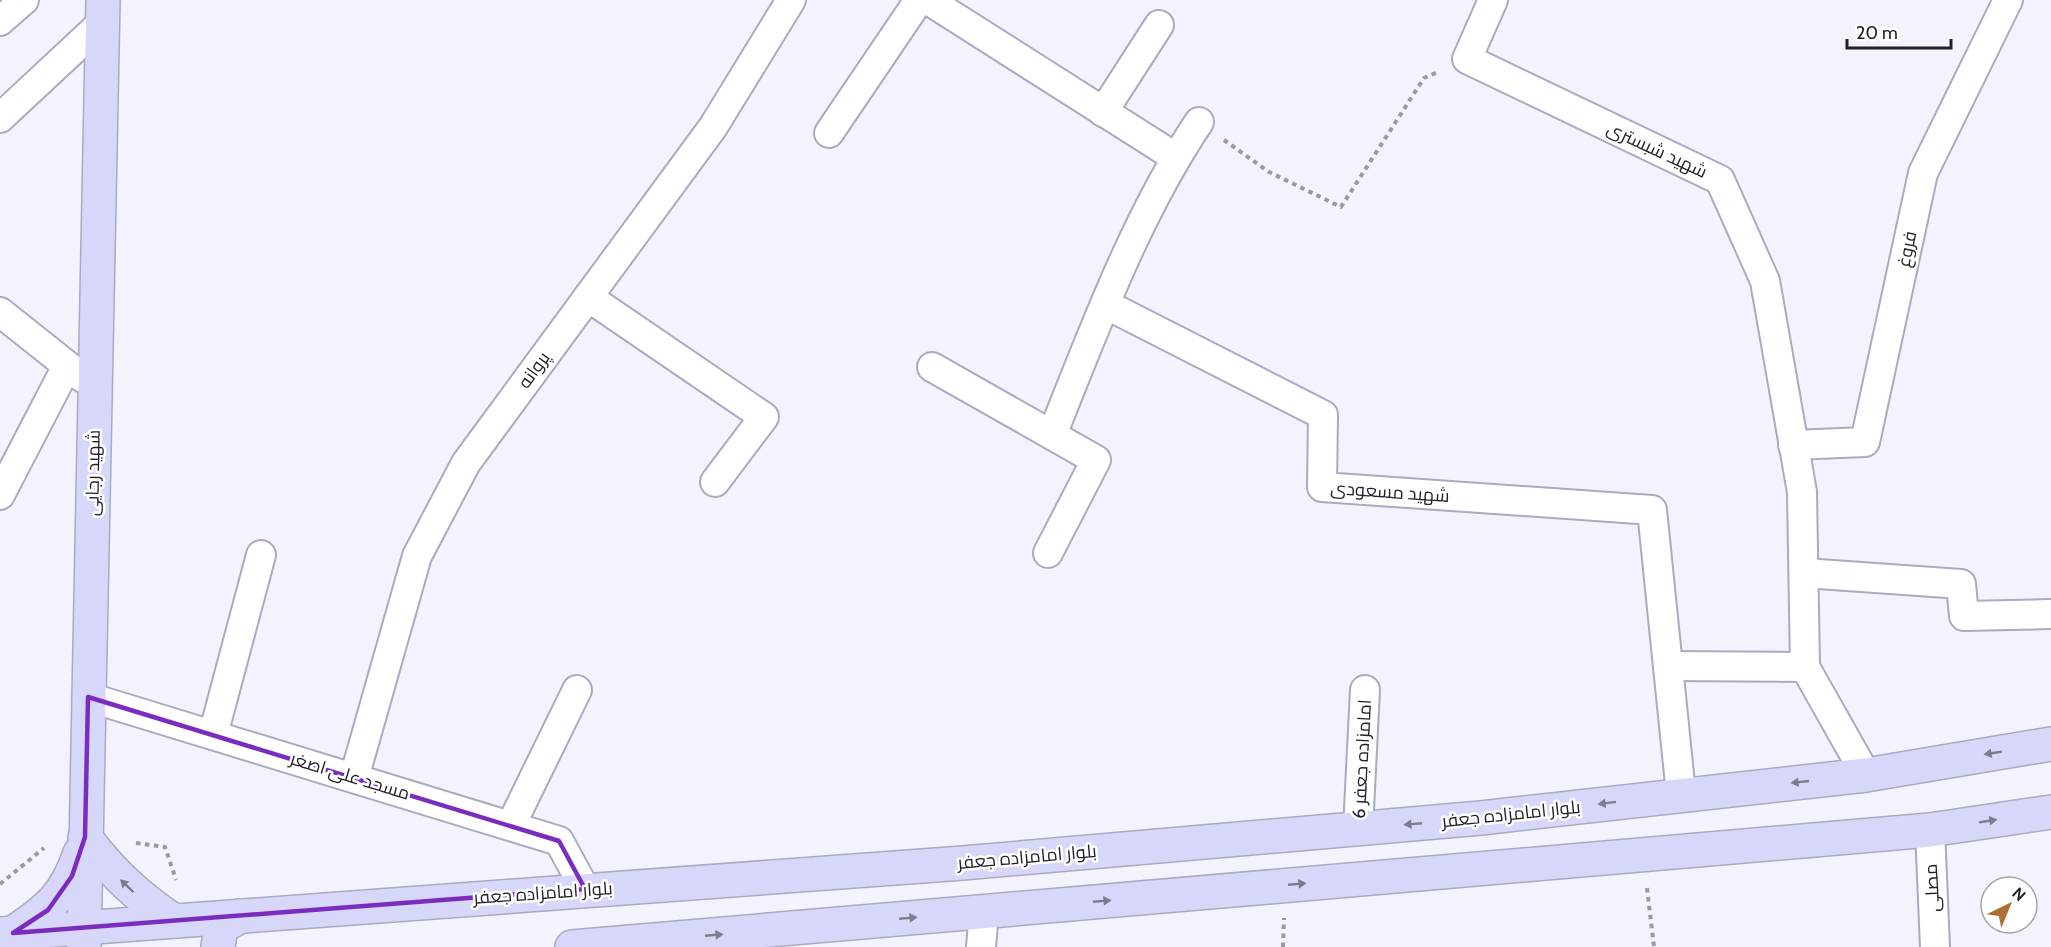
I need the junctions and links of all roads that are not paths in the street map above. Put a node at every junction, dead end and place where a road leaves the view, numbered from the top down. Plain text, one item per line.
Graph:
1 (24, 0) edge
2 (791, 0) edge
3 (919, 0) edge
4 (928, 0) edge
5 (1493, 0) edge
6 (2007, 0) edge
7 (103, 11) edge
8 (0, 21) edge
9 (1159, 25) dead end
10 (1103, 112) junction
11 (0, 118) edge
12 (1199, 122) road end
13 (829, 133) dead end
14 (1175, 157) junction
15 (588, 297) junction
16 (1105, 304) junction
17 (0, 312) edge
18 (67, 366) junction
19 (932, 367) dead end
20 (95, 386) junction
21 (1052, 435) junction
22 (1793, 445) junction
23 (715, 482) dead end
24 (0, 495) edge
25 (1048, 553) dead end
26 (261, 555) dead end
27 (1804, 573) junction
28 (2051, 614) edge
29 (1668, 666) junction
30 (1805, 667) junction
31 (578, 690) dead end
32 (1365, 690) dead end
33 (88, 697) junction
34 (213, 735) junction
35 (2051, 744) edge
36 (1866, 775) junction
37 (354, 778) junction
38 (1681, 794) junction
39 (2051, 812) edge
40 (1505, 816) junction
41 (511, 825) junction
42 (1358, 829) junction
43 (1930, 830) junction
44 (85, 837) junction
45 (1501, 867) junction
46 (585, 889) junction
47 (984, 912) junction
48 (241, 916) junction
49 (174, 921) junction
50 (7, 934) edge
51 (83, 938) edge
52 (218, 947) edge
53 (572, 947) edge
54 (981, 947) edge
55 (1935, 947) edge

1 - 8 street
2 - 15 street, پروانه
3 - 13 street
4 - 10 street
5 - 22 street, شهید شبستری
6 - 22 street, فروغ
7 - 11 street
7 - 20 main road, شهید رجایی
9 - 10 street
10 - 14 street
12 - 14 street
14 - 16 street
15 - 23 street
15 - 37 street, پروانه
16 - 21 street
16 - 29 street, شهید مسعودی
17 - 18 street
18 - 20 street
18 - 24 street
19 - 21 street
20 - 33 main road, شهید رجایی
21 - 25 street
22 - 27 street, شهید شبستری
26 - 34 street
27 - 28 street
27 - 30 street, شهید شبستری
29 - 30 street
29 - 38 street, شهید مسعودی
30 - 36 street, شهید شبستری
31 - 41 street
32 - 42 street, امامزاده جعفر 6
33 - 34 street, مسجد علی اصغر
33 - 44 main road, شهید رجایی
34 - 37 street, مسجد علی اصغر
35 -> 36 main road, بلوار امامزاده جعفر
36 -> 38 main road, بلوار امامزاده جعفر
37 - 41 street, مسجد علی اصغر
38 -> 40 main road, بلوار امامزاده جعفر
43 -> 39 main road
40 -> 42 main road, بلوار امامزاده جعفر
40 - 45 main road
41 - 46 street, مسجد علی اصغر
42 - 46 main road, بلوار امامزاده جعفر
43 - 45 main road
43 - 55 street, مصلی
49 -> 44 main road
44 - 50 main road
44 - 51 main road, شهید رجایی
47 -> 45 main road
46 - 48 main road, بلوار امامزاده جعفر
53 -> 47 main road
47 - 54 street
48 - 49 main road, بلوار امامزاده جعفر
48 - 52 main road
49 - 51 main road, بلوار امامزاده جعفر
50 - 51 main road, بلوار امامزاده جعفر

